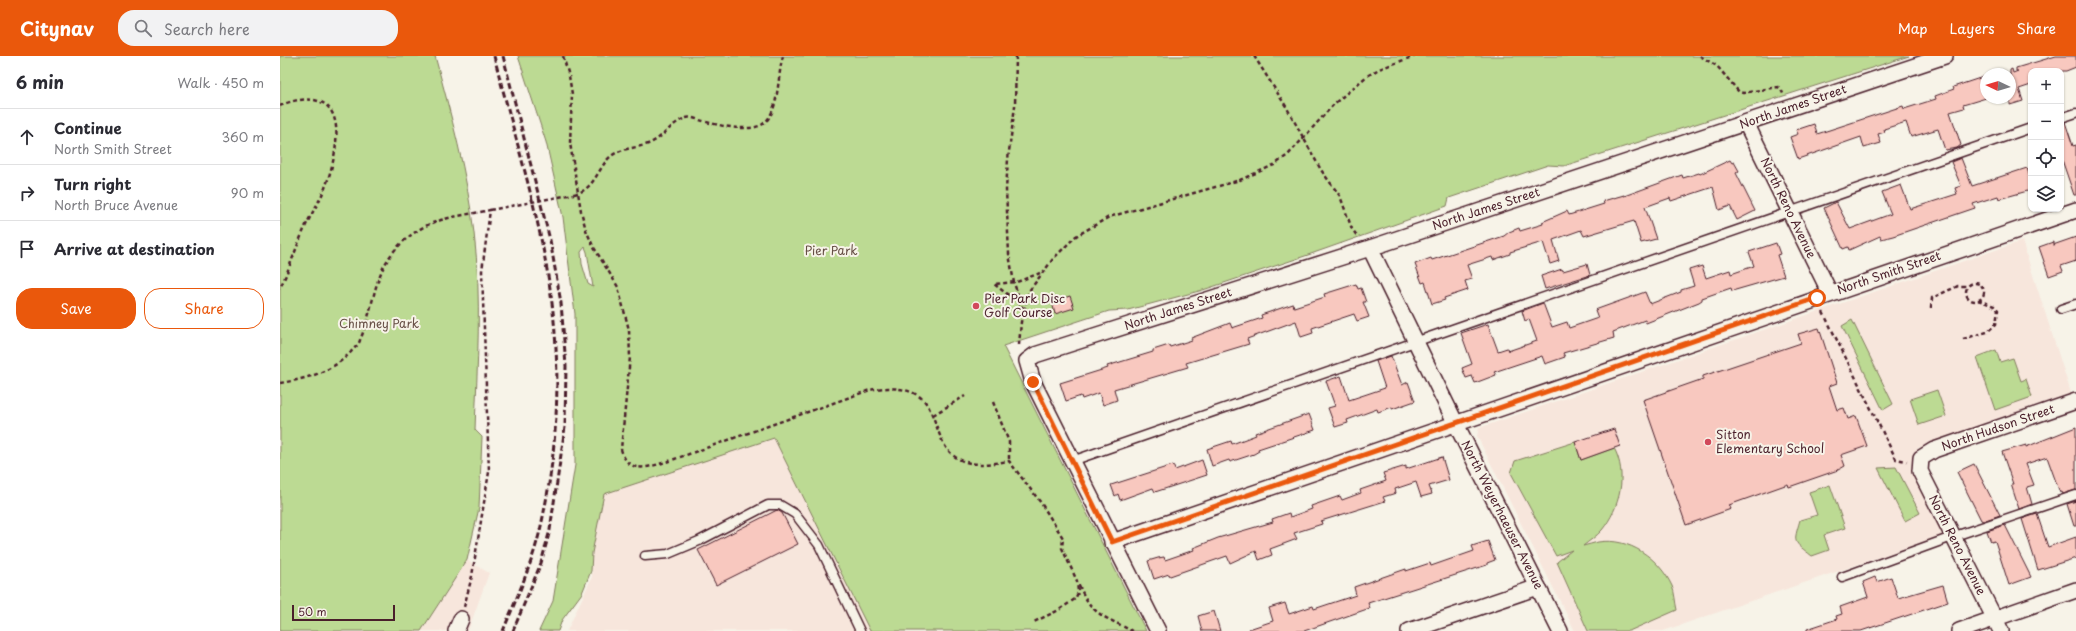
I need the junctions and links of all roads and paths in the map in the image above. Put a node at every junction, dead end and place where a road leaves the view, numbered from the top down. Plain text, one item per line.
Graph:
1 (563, 56) edge
2 (783, 56) edge
3 (1016, 56) edge
4 (1254, 56) edge
5 (1415, 56) edge
6 (1700, 56) edge
7 (1945, 56) edge
8 (280, 106) edge
9 (1788, 108) junction
10 (2076, 113) edge
11 (2064, 117) edge
12 (1746, 123) junction
13 (2028, 129) edge
14 (1302, 138) junction
15 (579, 193) junction
16 (490, 210) junction
17 (2076, 210) edge
18 (1789, 212) junction
19 (1370, 248) junction
20 (1043, 272) junction
21 (1014, 283) junction
22 (1968, 286) junction
23 (280, 288) edge
24 (1830, 293) junction
25 (1978, 300) junction
26 (1020, 304) junction
27 (2076, 304) edge
28 (1931, 308) dead end
29 (2061, 309) dead end
30 (1023, 310) junction
31 (1823, 312) dead end
32 (1963, 339) dead end
33 (1416, 342) junction
34 (1019, 345) dead end
35 (280, 383) edge
36 (964, 396) dead end
37 (2076, 401) edge
38 (993, 402) dead end
39 (932, 416) junction
40 (1456, 424) junction
41 (1009, 461) junction
42 (1072, 461) junction
43 (1920, 461) junction
44 (2076, 495) edge
45 (1952, 536) junction
46 (1112, 542) junction
47 (644, 556) dead end
48 (1842, 577) dead end
49 (1077, 582) junction
50 (1538, 587) junction
51 (2076, 590) edge
52 (1034, 622) dead end
53 (459, 625) edge
54 (1997, 625) edge
55 (860, 631) edge
56 (1132, 631) edge
57 (1158, 631) edge
58 (1408, 631) edge
59 (1560, 631) edge
60 (1959, 631) edge

1 - 15 path
2 - 15 path
3 - 21 path
4 - 14 path
5 - 14 path
6 - 9 path
7 - 9 street, North James Street
8 - 23 path
9 - 12 street, North James Street
10 - 11 lane
12 - 18 street, North Reno Avenue
12 - 19 street, North James Street
13 - 18 lane
14 - 19 path
14 - 20 path
15 - 16 path, bridge
15 - 39 path
16 - 35 path
16 - 53 path
17 - 24 street, North Smith Street
18 - 24 street, North Reno Avenue
18 - 33 lane
19 - 33 street, North Weyerhaeuser Avenue
19 - 42 street, North James Street
20 - 21 path
20 - 30 path
21 - 26 path
21 - 26 path
22 - 25 path
22 - 25 path
22 - 28 path
24 - 40 street, North Smith Street
25 - 32 path
26 - 30 path
27 - 29 lane
30 - 34 path
31 - 43 path
33 - 40 street, North Weyerhaeuser Avenue
33 - 42 lane
36 - 39 path
37 - 43 street, North Hudson Street
38 - 41 path
39 - 41 path
40 - 46 street, North Smith Street
40 - 50 street, North Weyerhaeuser Avenue
41 - 49 path
42 - 46 street
43 - 45 street, North Reno Avenue
44 - 45 lane
45 - 48 lane
45 - 54 street, North Reno Avenue
46 - 57 street
47 - 55 lane
49 - 52 path
49 - 56 path
50 - 58 street
50 - 59 street, North Weyerhaeuser Avenue
51 - 54 street
54 - 60 street

